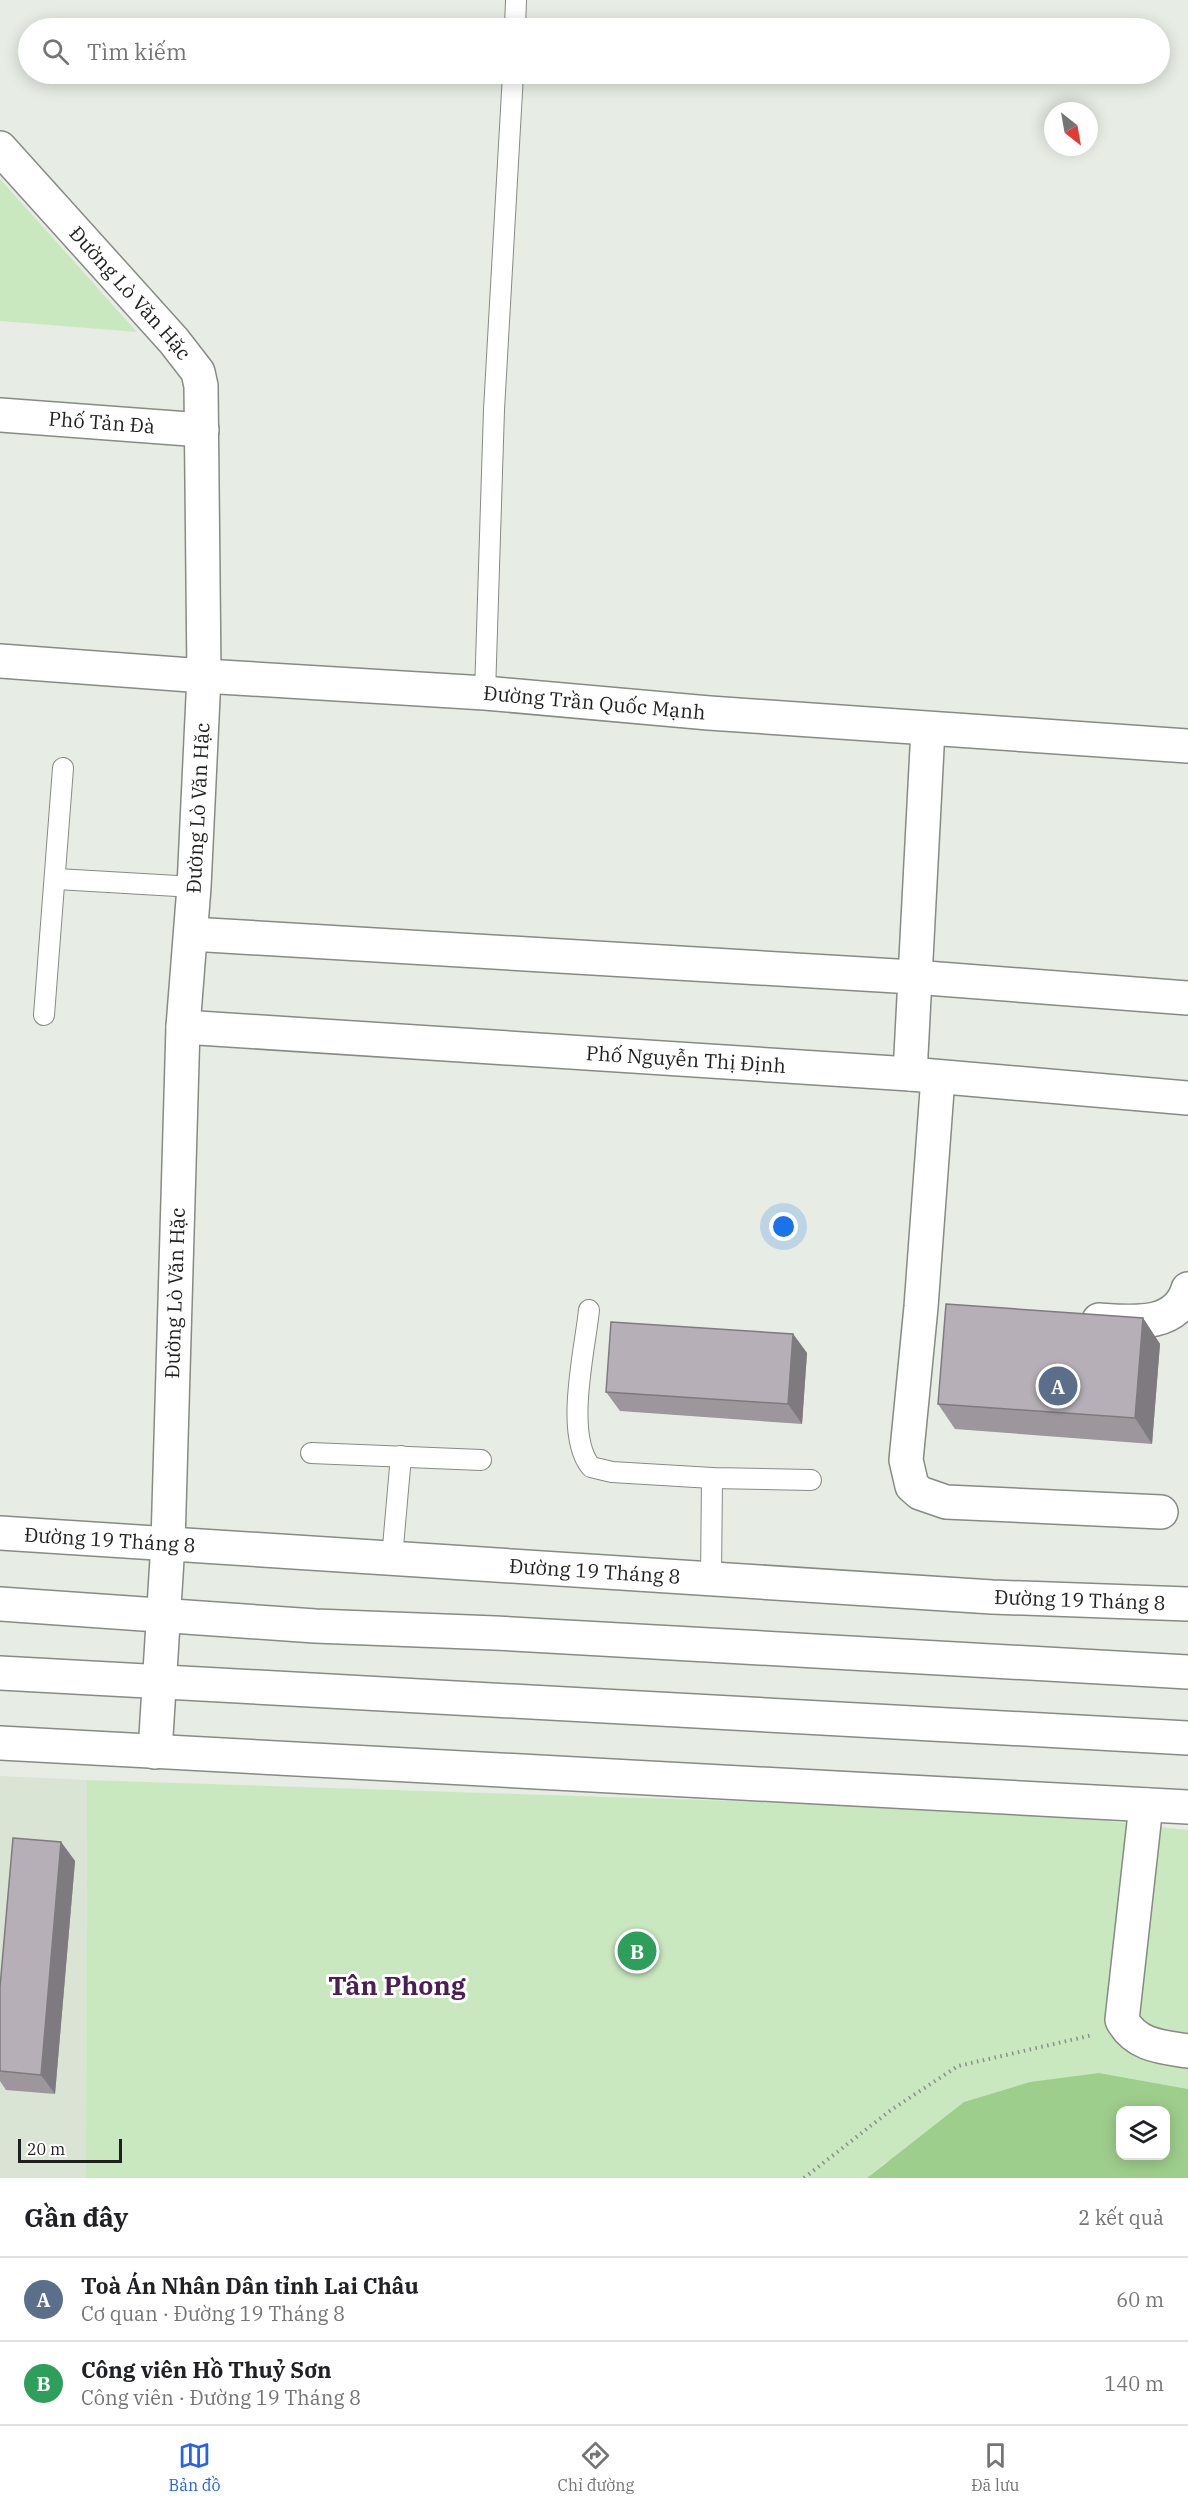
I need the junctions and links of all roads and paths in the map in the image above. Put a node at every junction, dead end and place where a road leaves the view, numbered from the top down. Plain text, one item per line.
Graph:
1 (516, 0) edge
2 (515, 18) edge
3 (512, 84) edge
4 (0, 148) edge
5 (0, 415) edge
6 (202, 430) junction
7 (0, 661) edge
8 (204, 676) junction
9 (485, 693) junction
10 (928, 729) junction
11 (1188, 746) edge
12 (63, 768) dead end
13 (57, 879) junction
14 (194, 887) junction
15 (191, 934) junction
16 (913, 978) junction
17 (1188, 998) edge
18 (44, 1015) dead end
19 (183, 1027) junction
20 (924, 1076) junction
21 (1188, 1098) edge
22 (1188, 1289) edge
23 (921, 1307) junction
24 (589, 1310) dead end
25 (957, 1310) edge
26 (1075, 1318) edge
27 (311, 1453) dead end
28 (401, 1456) junction
29 (481, 1460) dead end
30 (712, 1478) junction
31 (811, 1479) dead end
32 (1161, 1512) dead end
33 (0, 1533) edge
34 (168, 1543) junction
35 (392, 1558) junction
36 (711, 1578) junction
37 (0, 1604) edge
38 (1188, 1604) edge
39 (165, 1614) junction
40 (1188, 1672) edge
41 (0, 1673) edge
42 (160, 1682) junction
43 (1188, 1738) edge
44 (0, 1743) edge
45 (155, 1752) junction
46 (1146, 1805) junction
47 (1188, 1807) edge
48 (1126, 2028) junction
49 (1188, 2051) edge
50 (804, 2178) edge

1 - 2 lane
3 - 9 lane
4 - 6 main road, Đường Lò Văn Hặc
5 - 6 main road, Phố Tản Đà
6 - 8 main road, Đường Lò Văn Hặc
7 - 8 main road, Đường Trần Quốc Mạnh
8 - 9 main road, Đường Trần Quốc Mạnh
8 - 14 main road, Đường Lò Văn Hặc
9 - 10 main road, Đường Trần Quốc Mạnh
10 - 11 main road, Đường Trần Quốc Mạnh
10 - 16 main road
12 - 13 lane
13 - 14 lane
13 - 18 lane
14 - 15 main road, Đường Lò Văn Hặc
15 - 16 main road
15 - 19 main road, Đường Lò Văn Hặc
16 - 17 main road
16 - 20 main road
19 - 20 main road, Phố Nguyễn Thị Định
19 - 34 main road, Đường Lò Văn Hặc
20 - 21 main road, Phố Nguyễn Thị Định
20 - 23 main road
22 - 26 main road
23 - 25 main road
23 - 32 main road
24 - 30 lane
27 - 28 lane
28 - 29 lane
28 - 35 lane
30 - 31 lane
30 - 36 lane
33 - 34 main road, Đường 19 Tháng 8
34 - 35 main road, Đường 19 Tháng 8
34 - 39 main road, Đường Lò Văn Hặc
35 - 36 main road, Đường 19 Tháng 8
36 - 38 main road, Đường 19 Tháng 8
37 - 39 main road
39 - 40 main road
39 - 42 main road, Đường Lò Văn Hặc
41 - 42 main road
42 - 43 main road
42 - 45 main road, Đường Lò Văn Hặc
44 - 45 main road
45 - 46 main road
46 - 47 main road
46 - 48 main road
48 - 49 main road
48 - 50 path

